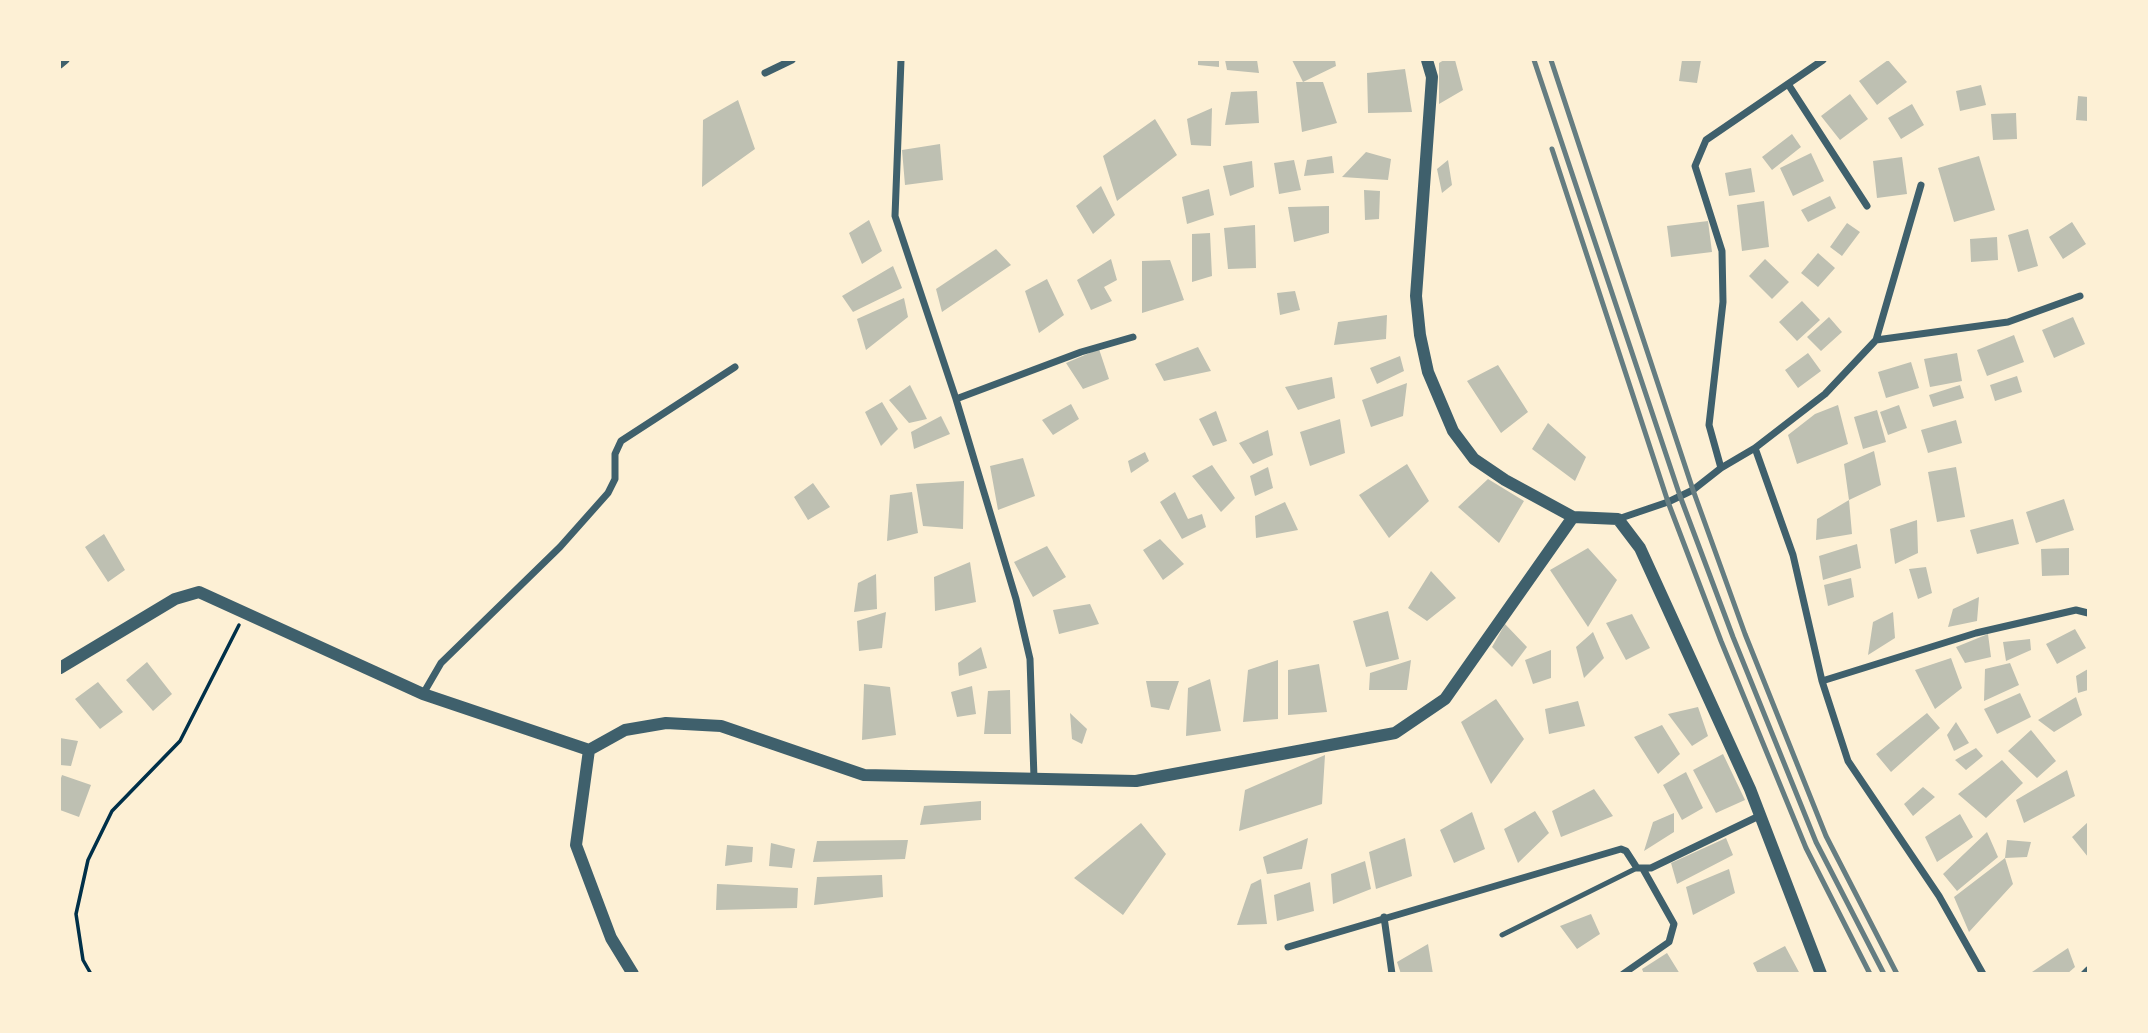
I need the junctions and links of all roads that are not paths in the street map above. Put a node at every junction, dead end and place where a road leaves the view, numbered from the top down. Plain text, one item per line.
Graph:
1 (66, 60) edge
2 (792, 60) edge
3 (901, 60) edge
4 (1427, 60) edge
5 (1817, 61) edge
6 (60, 65) edge
7 (765, 73) dead end
8 (1788, 84) junction
9 (1921, 185) dead end
10 (1867, 206) dead end
11 (2080, 296) dead end
12 (1133, 337) dead end
13 (1876, 340) junction
14 (735, 367) dead end
15 (956, 400) junction
16 (1755, 448) junction
17 (1721, 468) junction
18 (1573, 517) junction
19 (1618, 519) junction
20 (2088, 614) edge
21 (60, 668) edge
22 (1822, 681) junction
23 (423, 694) junction
24 (589, 750) junction
25 (1034, 778) junction
26 (1759, 816) junction
27 (1640, 869) junction
28 (1384, 918) junction
29 (1502, 935) dead end
30 (1288, 947) dead end
31 (2088, 970) edge
32 (634, 974) edge
33 (1392, 974) edge
34 (1623, 974) edge
35 (1821, 974) edge
36 (1983, 974) edge
37 (2084, 974) edge

1 - 6 street
2 - 7 street
3 - 15 street
4 - 18 street
5 - 8 street
8 - 10 street
8 - 17 street
9 - 13 street
11 - 13 street
12 - 15 street
13 - 16 street
14 - 23 street
15 - 25 street
16 - 17 street
16 - 22 street
17 - 19 street
18 - 19 street
18 - 25 street
19 - 26 street
20 - 22 street
21 - 23 street
22 - 36 street
23 - 24 street
24 - 25 street
24 - 32 street
26 - 27 street
26 - 35 street
27 - 28 street
27 - 29 lane
27 - 34 street
28 - 30 street
28 - 33 street
31 - 37 street

